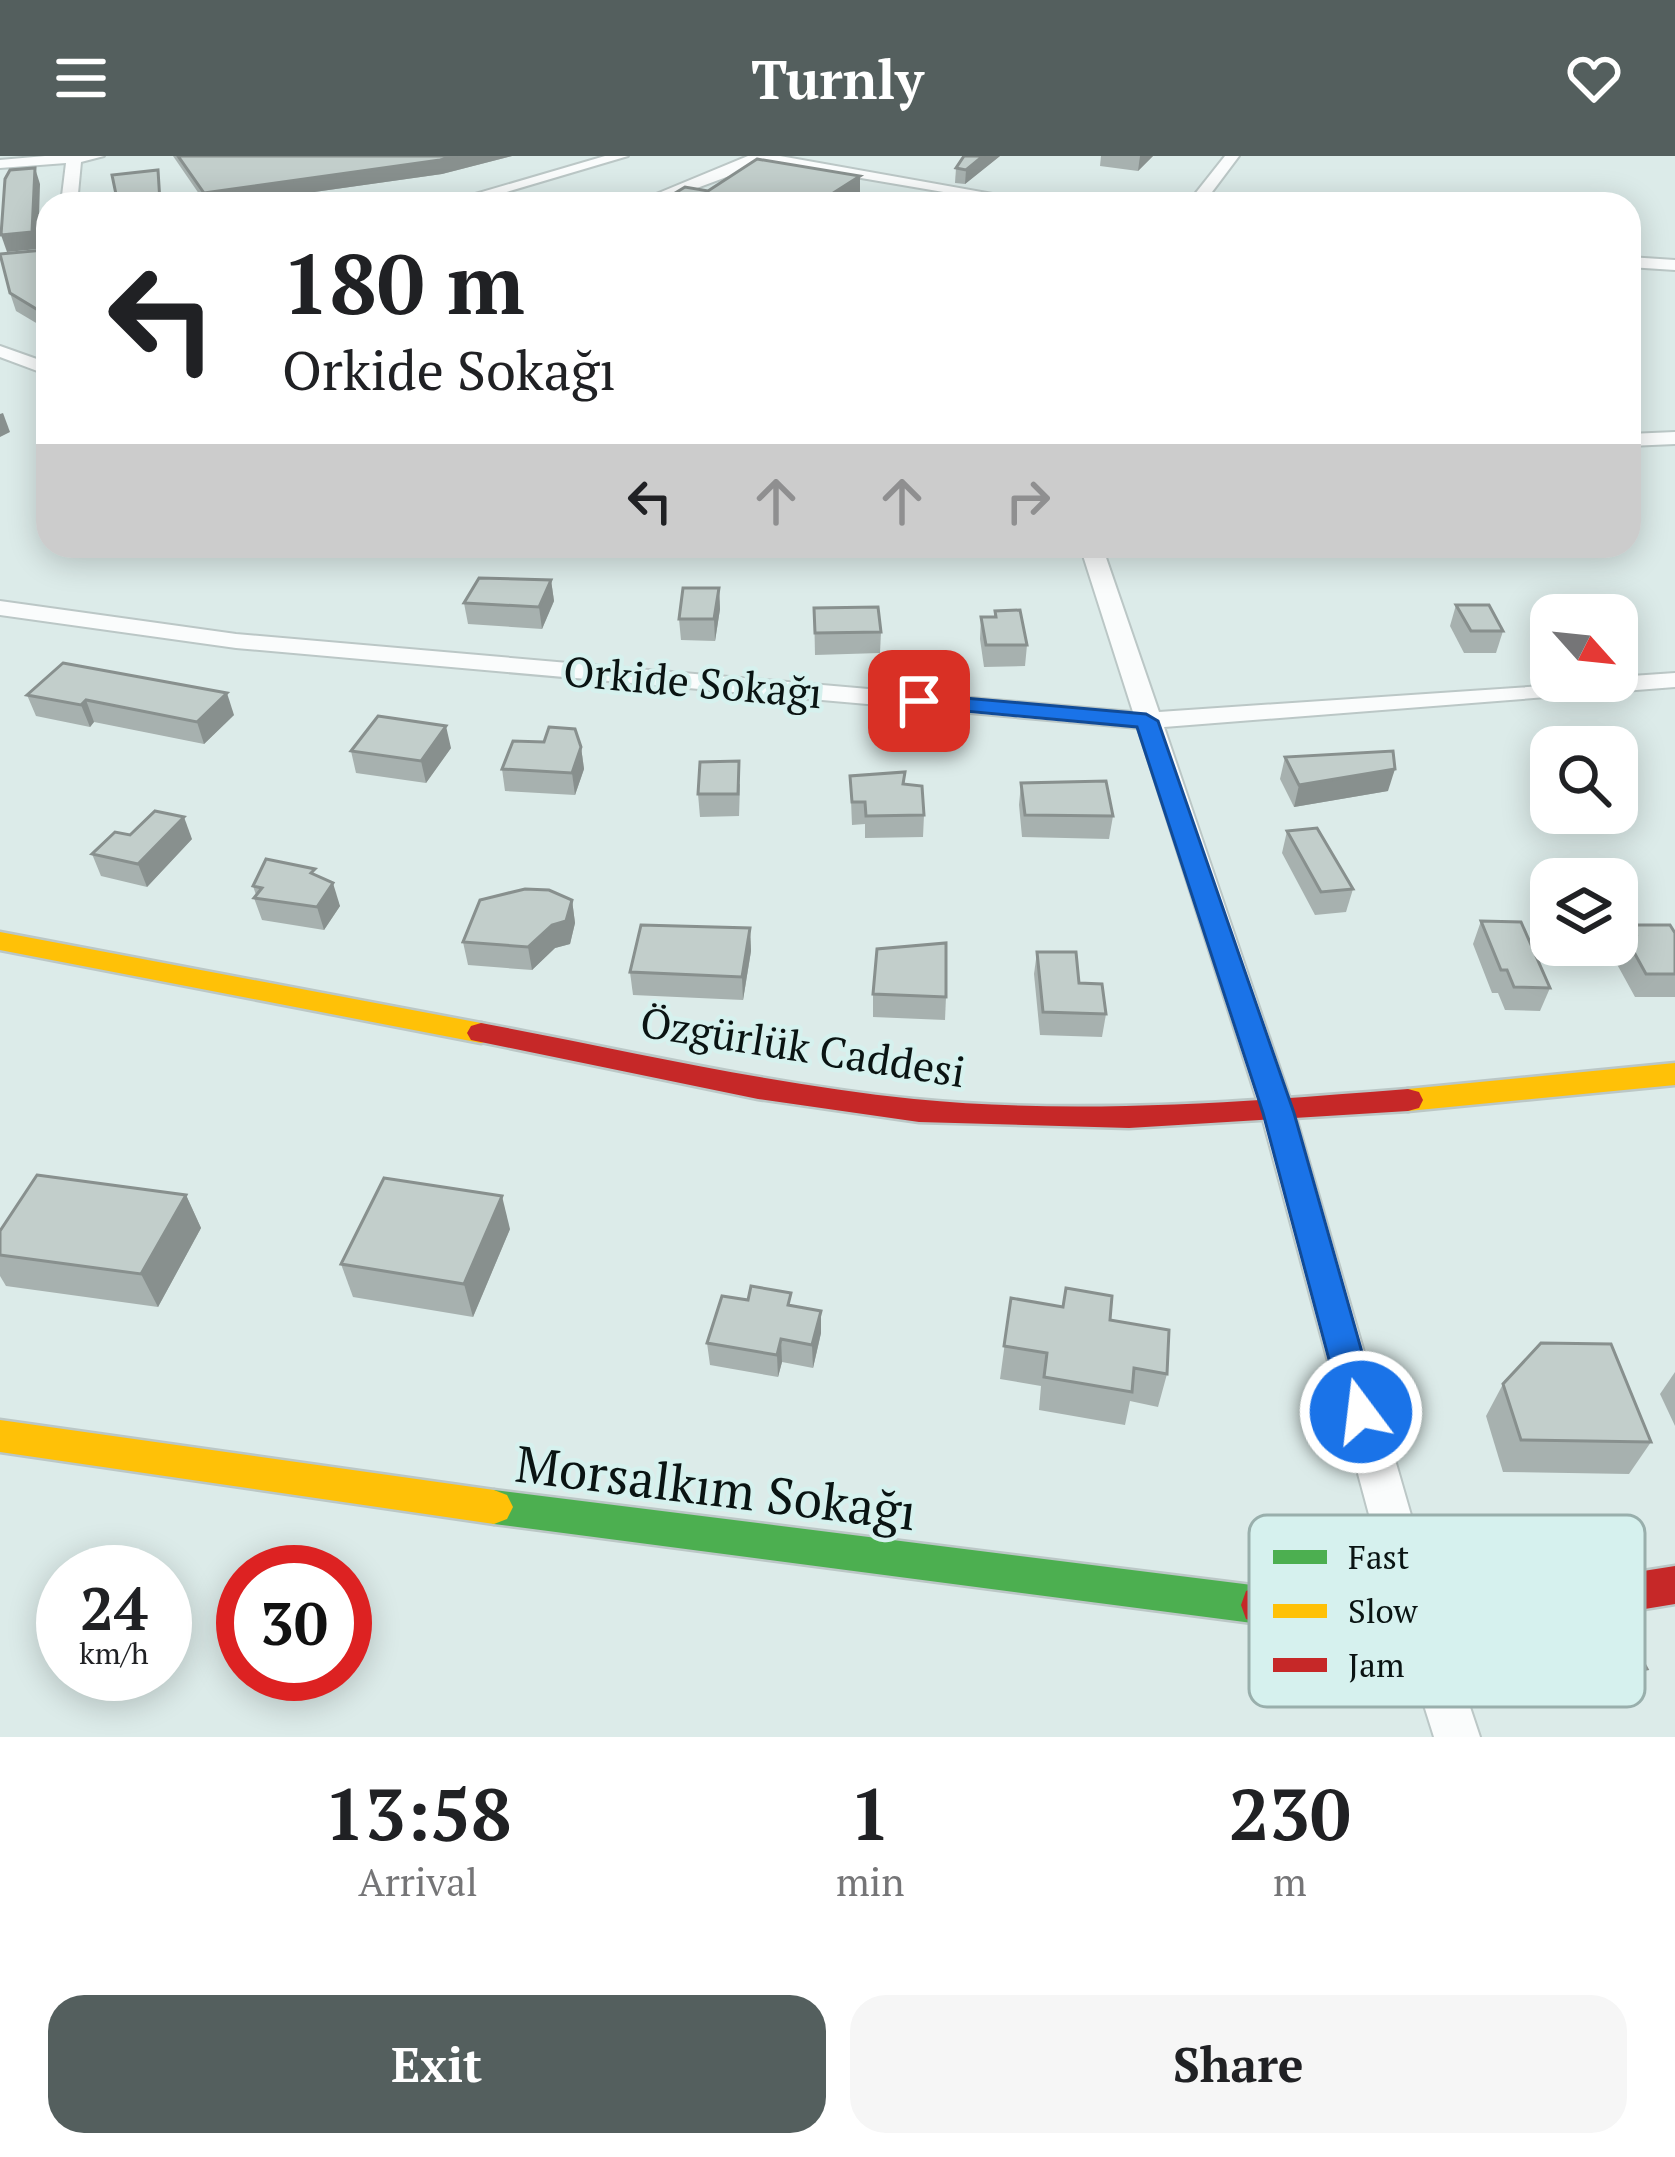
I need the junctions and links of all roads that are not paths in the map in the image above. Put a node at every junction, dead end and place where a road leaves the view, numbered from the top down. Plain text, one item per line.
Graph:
1 (97, 156) edge
2 (621, 156) edge
3 (1232, 156) edge
4 (74, 157) edge
5 (760, 157) edge
6 (0, 164) edge
7 (935, 187) junction
8 (70, 192) edge
9 (492, 192) edge
10 (671, 192) edge
11 (925, 192) edge
12 (966, 192) edge
13 (1204, 192) edge
14 (1641, 263) edge
15 (1675, 266) edge
16 (0, 351) edge
17 (36, 364) edge
18 (1675, 437) edge
19 (1641, 439) edge
20 (1095, 558) edge
21 (0, 608) edge
22 (1675, 680) edge
23 (1146, 721) junction
24 (0, 941) edge
25 (1675, 1074) edge
26 (1279, 1113) junction
27 (0, 1436) edge
28 (1390, 1515) edge
29 (1675, 1585) edge
30 (1645, 1590) edge
31 (1249, 1604) edge
32 (1447, 1707) edge
33 (1457, 1737) edge

1 - 4 street
2 - 9 street
3 - 13 street
4 - 6 street
4 - 8 street
5 - 7 street
5 - 10 street
7 - 11 street
7 - 12 street
14 - 15 street
16 - 17 street
18 - 19 street
20 - 23 street
21 - 23 street, Orkide Sokağı
22 - 23 street, Orkide Sokağı
23 - 26 street
24 - 26 street, Özgürlük Caddesi
25 - 26 street, Özgürlük Caddesi
26 - 28 street
27 - 31 street, Morsalkım Sokağı
29 - 30 street, Morsalkım Sokağı
32 - 33 street

